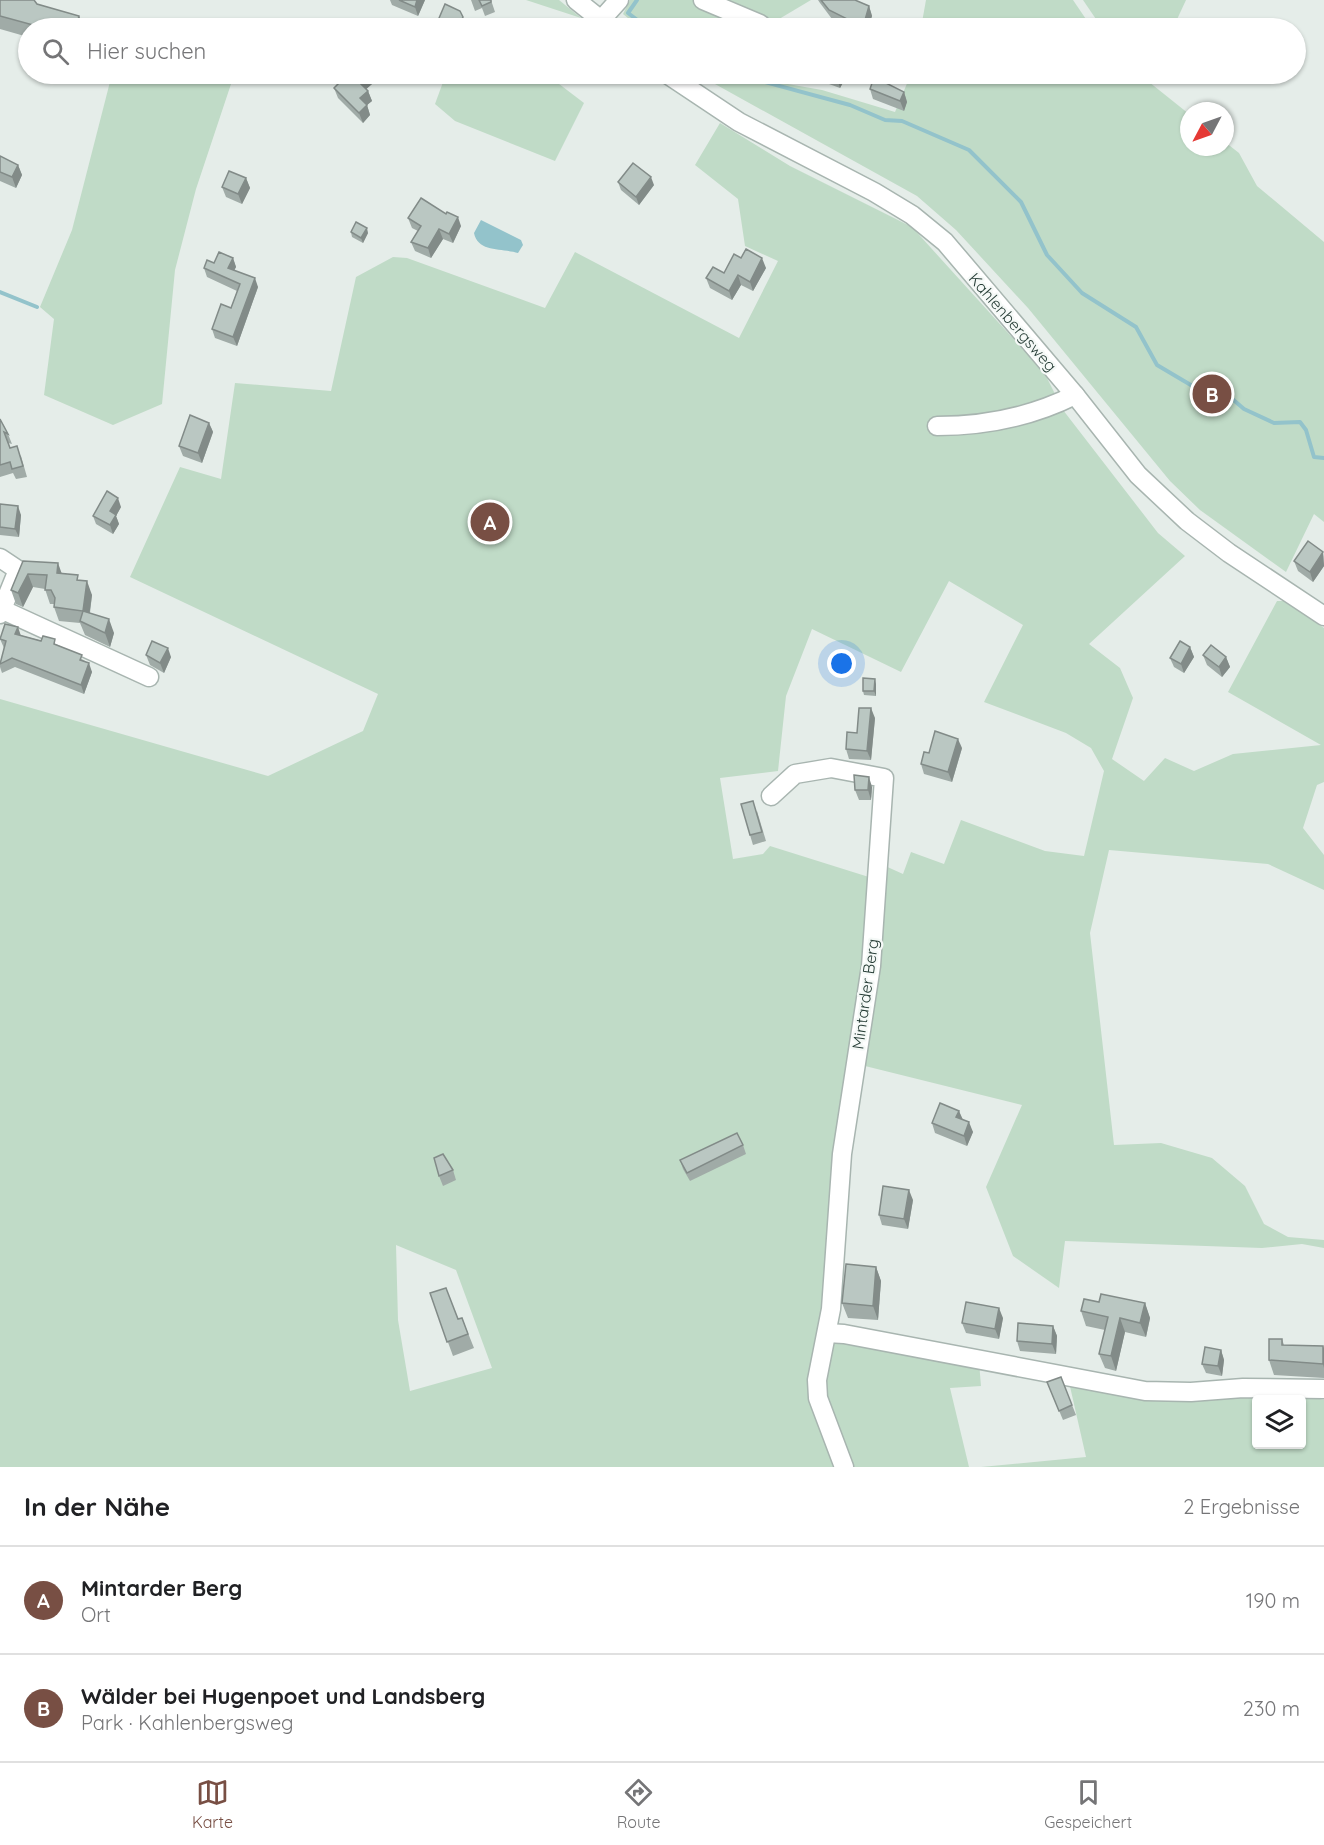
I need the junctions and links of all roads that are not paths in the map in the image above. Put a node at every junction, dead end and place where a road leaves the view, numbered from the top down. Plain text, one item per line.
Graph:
1 (576, 0) edge
2 (619, 0) edge
3 (703, 0) edge
4 (598, 18) edge
5 (609, 18) edge
6 (746, 18) edge
7 (682, 84) edge
8 (1075, 395) junction
9 (937, 426) dead end
10 (0, 558) edge
11 (1, 612) edge
12 (1324, 616) edge
13 (149, 677) dead end
14 (771, 796) dead end
15 (827, 1333) junction
16 (1324, 1389) edge
17 (844, 1467) edge

1 - 4 street
2 - 5 street
3 - 6 street
7 - 8 street, Kahlenbergsweg
8 - 9 street
8 - 12 street, Kahlenbergsweg
10 - 11 street
11 - 13 street
14 - 15 street, Mintarder Berg
15 - 16 street
15 - 17 street, Mintarder Berg

